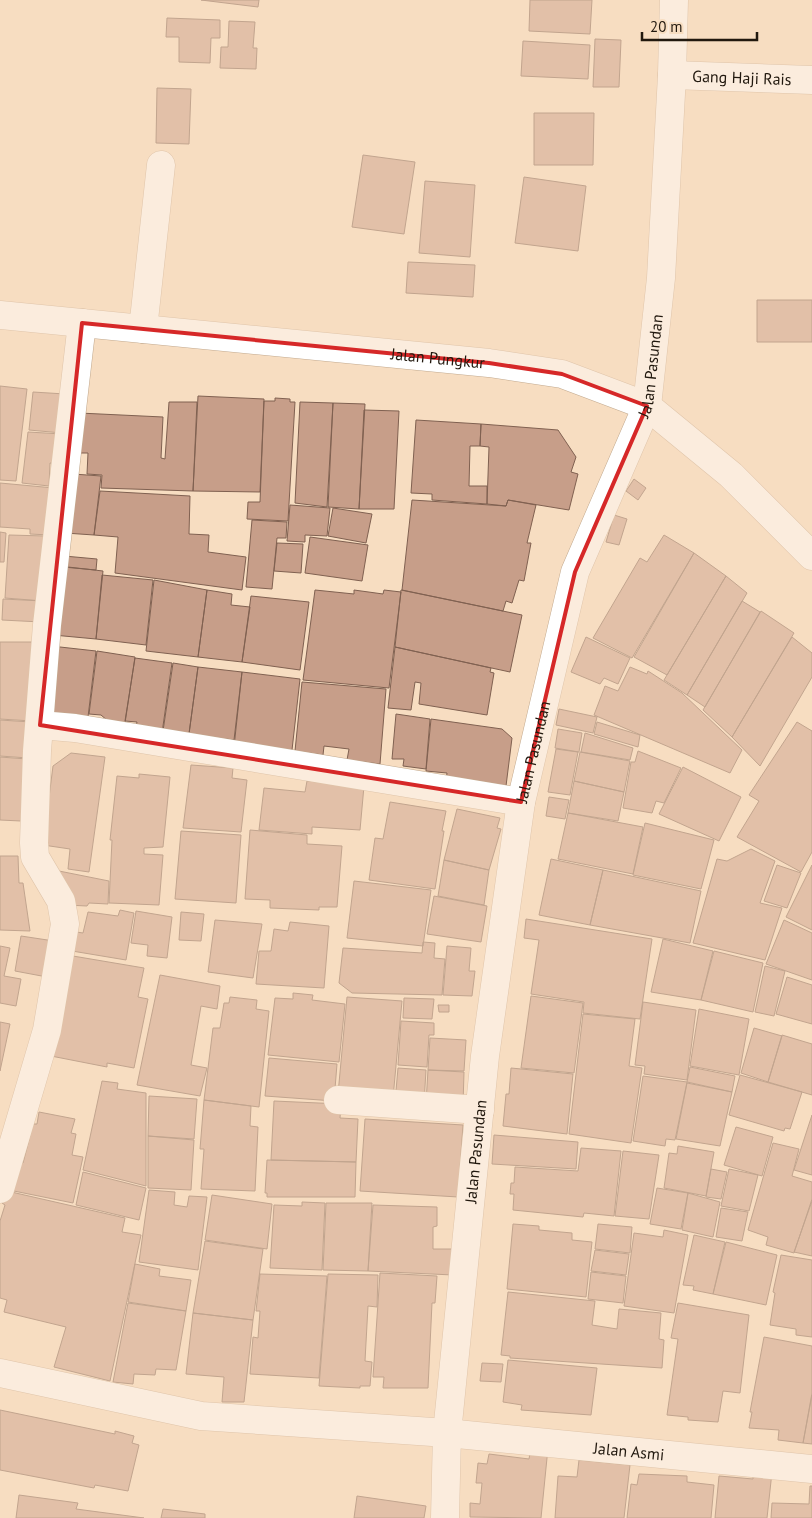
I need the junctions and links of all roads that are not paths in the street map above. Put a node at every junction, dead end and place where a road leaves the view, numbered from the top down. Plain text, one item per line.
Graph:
1 (674, 0) edge
2 (672, 75) junction
3 (812, 80) edge
4 (161, 165) dead end
5 (0, 315) edge
6 (82, 323) junction
7 (143, 329) junction
8 (647, 406) junction
9 (812, 556) edge
10 (40, 725) junction
11 (521, 802) junction
12 (338, 1100) dead end
13 (480, 1110) junction
14 (0, 1189) edge
15 (0, 1373) edge
16 (447, 1433) junction
17 (812, 1469) edge
18 (445, 1518) edge

1 - 2 street, Jalan Pasundan
2 - 3 street, Gang Haji Rais
2 - 8 street, Jalan Pasundan
4 - 7 street
5 - 6 street, Jalan Pungkur
6 - 7 street, Jalan Pungkur
6 - 10 street
7 - 8 street, Jalan Pungkur
8 - 9 street, Jalan Pungkur
8 - 11 street, Jalan Pasundan
10 - 11 street
10 - 14 street
11 - 13 street, Jalan Pasundan
12 - 13 street
13 - 16 street, Jalan Pasundan
15 - 16 street, Jalan Asmi
16 - 17 street, Jalan Asmi
16 - 18 street, Jalan Pasundan

